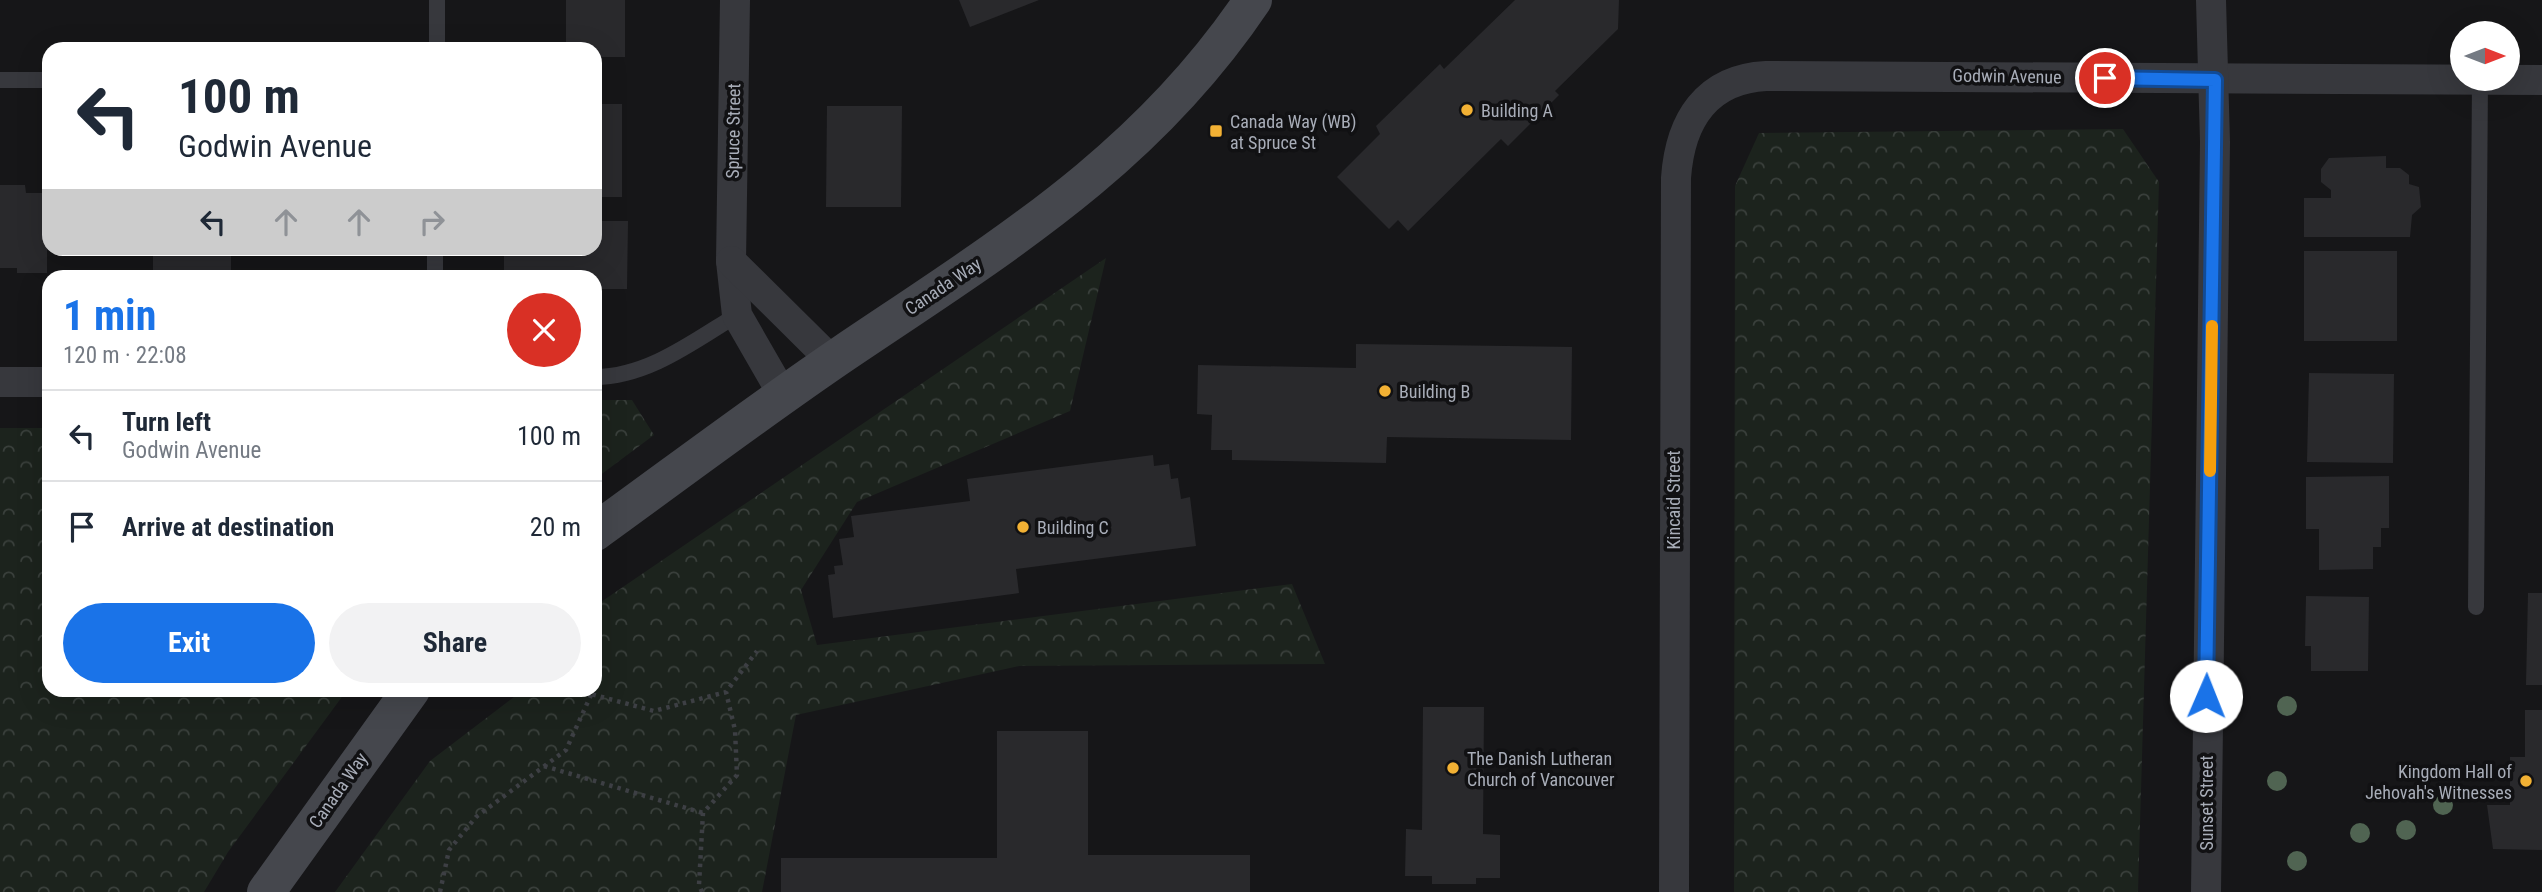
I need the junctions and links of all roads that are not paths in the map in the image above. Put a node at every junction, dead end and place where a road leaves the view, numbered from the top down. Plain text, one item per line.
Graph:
1 (437, 0) edge
2 (735, 0) edge
3 (1254, 0) edge
4 (2211, 0) edge
5 (437, 42) edge
6 (2450, 79) edge
7 (0, 80) edge
8 (42, 80) edge
9 (2215, 80) junction
10 (2520, 80) edge
11 (2542, 80) edge
12 (2480, 91) edge
13 (1695, 112) joint
14 (731, 261) junction
15 (737, 315) junction
16 (832, 361) junction
17 (602, 377) edge
18 (0, 382) edge
19 (42, 382) edge
20 (783, 395) junction
21 (602, 527) edge
22 (2476, 607) dead end
23 (406, 697) edge
24 (267, 892) edge
25 (1674, 892) edge
26 (2206, 892) edge

1 - 5 lane
2 - 14 street, Spruce Street
3 - 16 main road, Canada Way
4 - 9 street, Sunset Street
6 - 9 street, Godwin Avenue
7 - 8 lane
9 - 13 street, Godwin Avenue
9 - 26 street, Sunset Street
10 - 11 street, Godwin Avenue
12 - 22 lane
13 - 25 street, Kincaid Street
14 - 15 street, Spruce Street
14 - 16 street
15 - 17 lane
15 - 20 street, Spruce Street
16 - 20 main road, Canada Way
18 - 19 street
20 - 21 main road, Canada Way
23 - 24 main road, Canada Way

